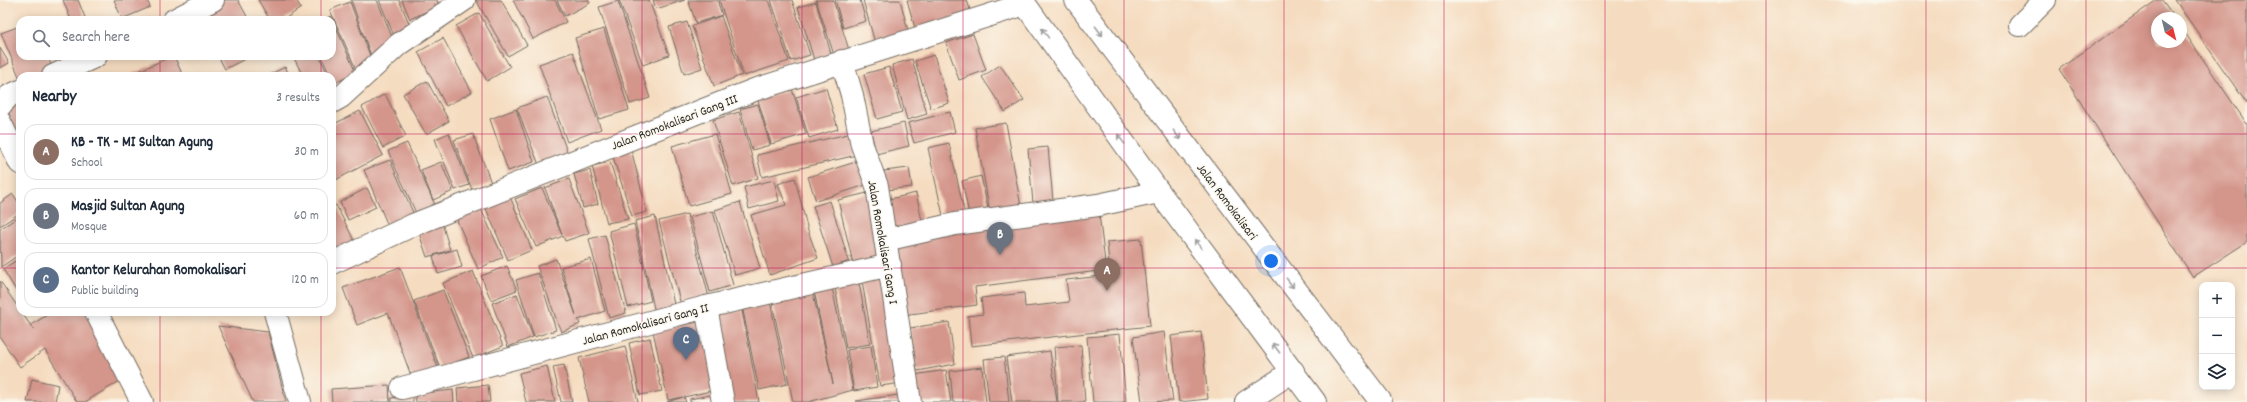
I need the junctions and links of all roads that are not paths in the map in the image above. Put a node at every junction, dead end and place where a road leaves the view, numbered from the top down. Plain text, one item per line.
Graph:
1 (213, 0) edge
2 (464, 0) edge
3 (1076, 0) edge
4 (2045, 0) edge
5 (1023, 2) edge
6 (182, 16) edge
7 (2020, 25) dead end
8 (87, 60) edge
9 (842, 61) junction
10 (62, 72) edge
11 (16, 93) edge
12 (336, 100) edge
13 (0, 106) edge
14 (0, 122) edge
15 (16, 155) edge
16 (1159, 192) junction
17 (885, 240) junction
18 (336, 261) edge
19 (890, 265) junction
20 (706, 306) junction
21 (98, 316) edge
22 (276, 316) edge
23 (1293, 372) junction
24 (402, 388) dead end
25 (142, 402) edge
26 (300, 402) edge
27 (722, 402) edge
28 (910, 402) edge
29 (1246, 402) edge
30 (1315, 402) edge
31 (1381, 402) edge

1 - 6 main road
2 - 12 main road
3 -> 31 main road, Jalan Romokalisari
4 - 7 main road
5 - 9 main road, Jalan Romokalisari Gang III
16 -> 5 main road
8 - 10 main road
9 - 17 main road, Jalan Romokalisari Gang I
9 - 18 main road, Jalan Romokalisari Gang III
11 - 13 main road
14 - 15 main road
16 - 17 main road
23 -> 16 main road
17 - 19 main road, Jalan Romokalisari Gang I
19 - 20 main road, Jalan Romokalisari Gang II
19 - 28 main road, Jalan Romokalisari Gang I
20 - 24 main road, Jalan Romokalisari Gang II
20 - 27 main road
21 - 25 main road
22 - 26 main road
23 - 29 main road
23 - 30 main road

